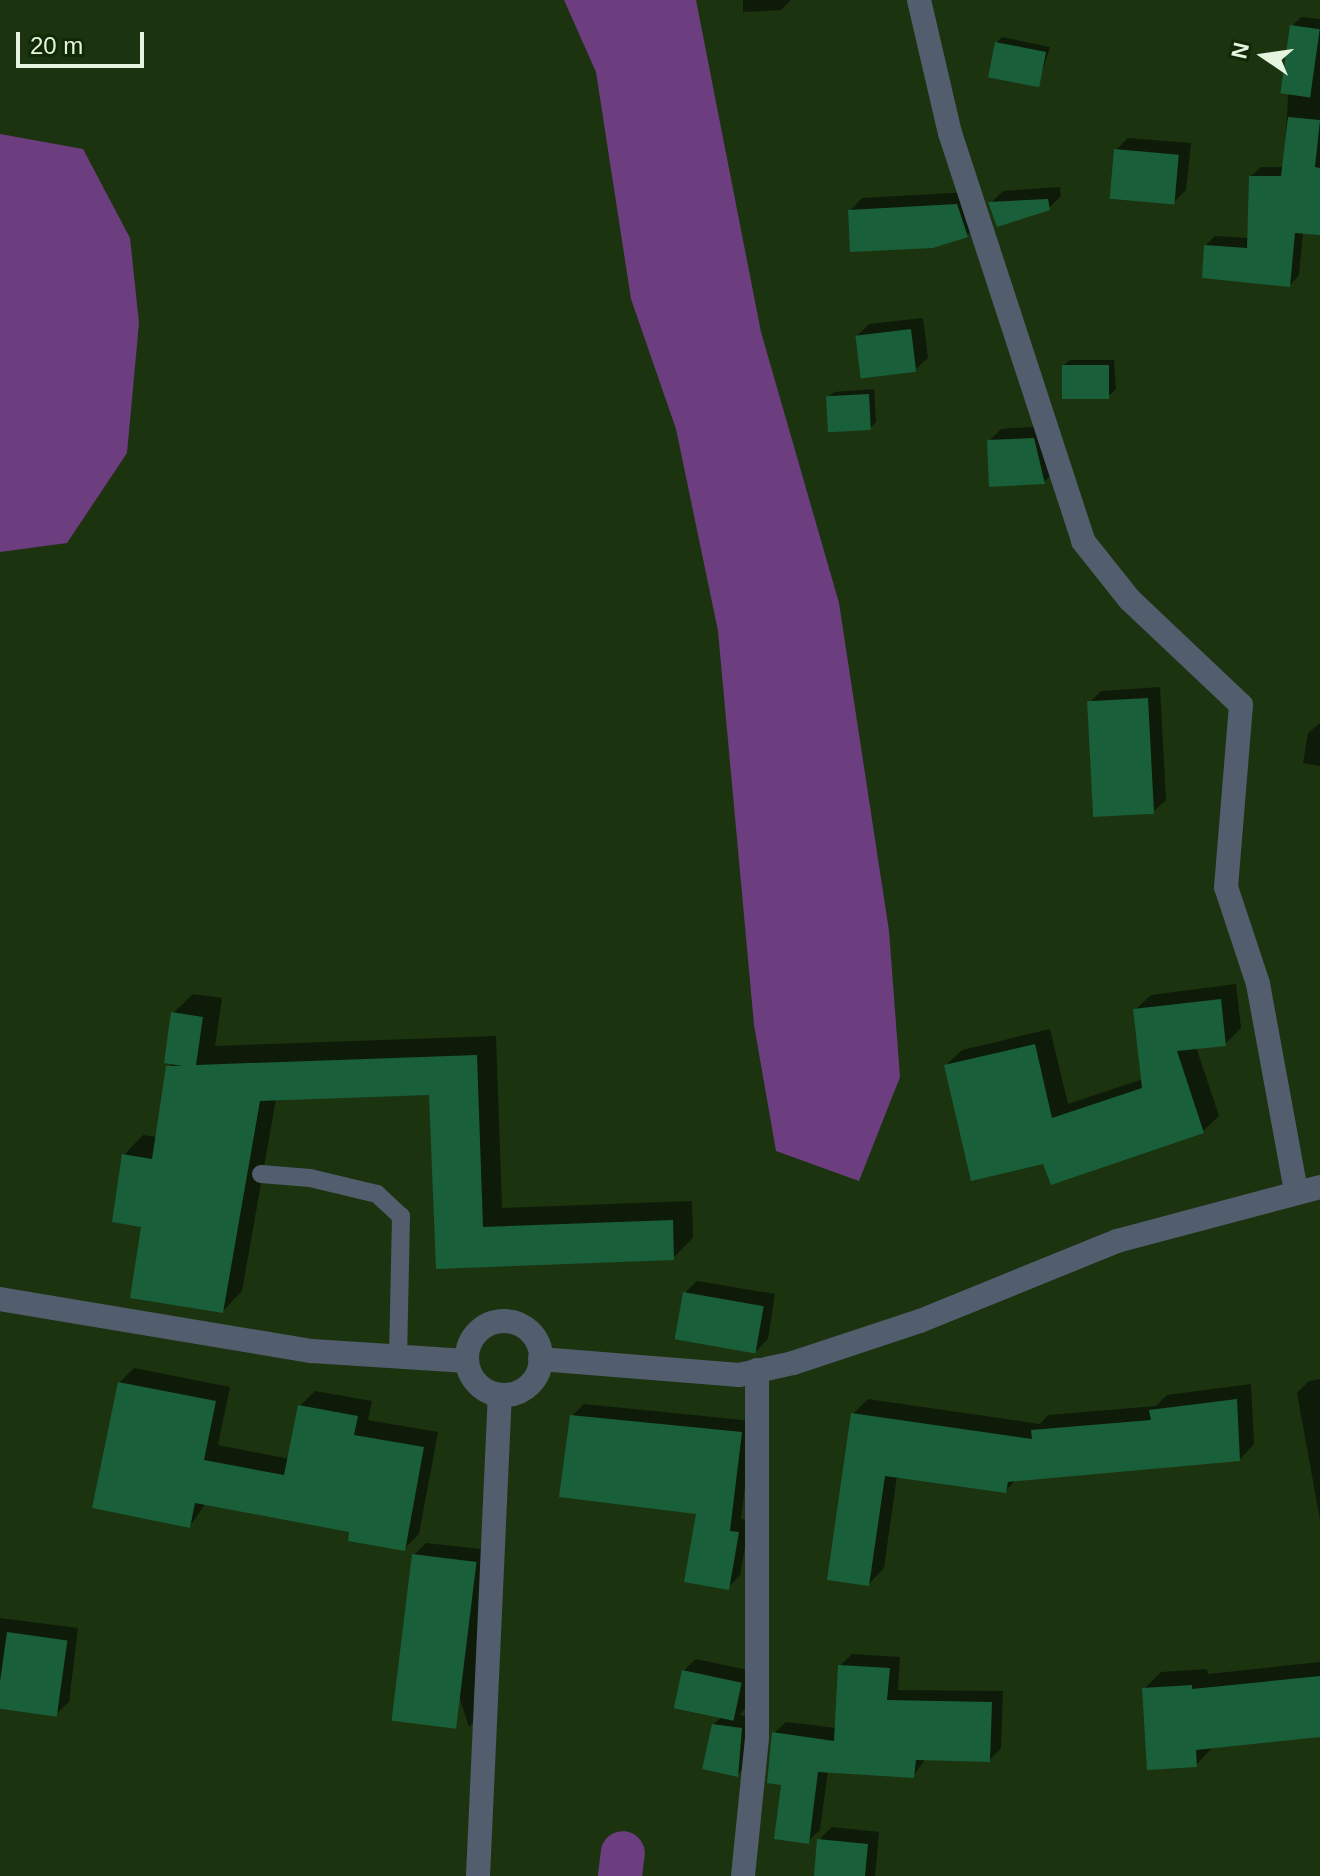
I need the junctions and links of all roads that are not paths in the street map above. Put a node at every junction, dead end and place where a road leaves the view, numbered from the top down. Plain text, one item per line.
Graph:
1 (919, 0) edge
2 (261, 1174) dead end
3 (1308, 1189) edge
4 (0, 1299) edge
5 (398, 1355) junction
6 (540, 1359) junction
7 (467, 1361) junction
8 (757, 1370) junction
9 (500, 1396) junction
10 (478, 1876) edge
11 (743, 1876) edge

1 - 3 street
2 - 5 lane
3 - 8 street
4 - 5 street
5 - 7 street
6 - 7 street
6 - 8 street
6 - 9 street
7 - 9 street
8 - 11 street
9 - 10 street

